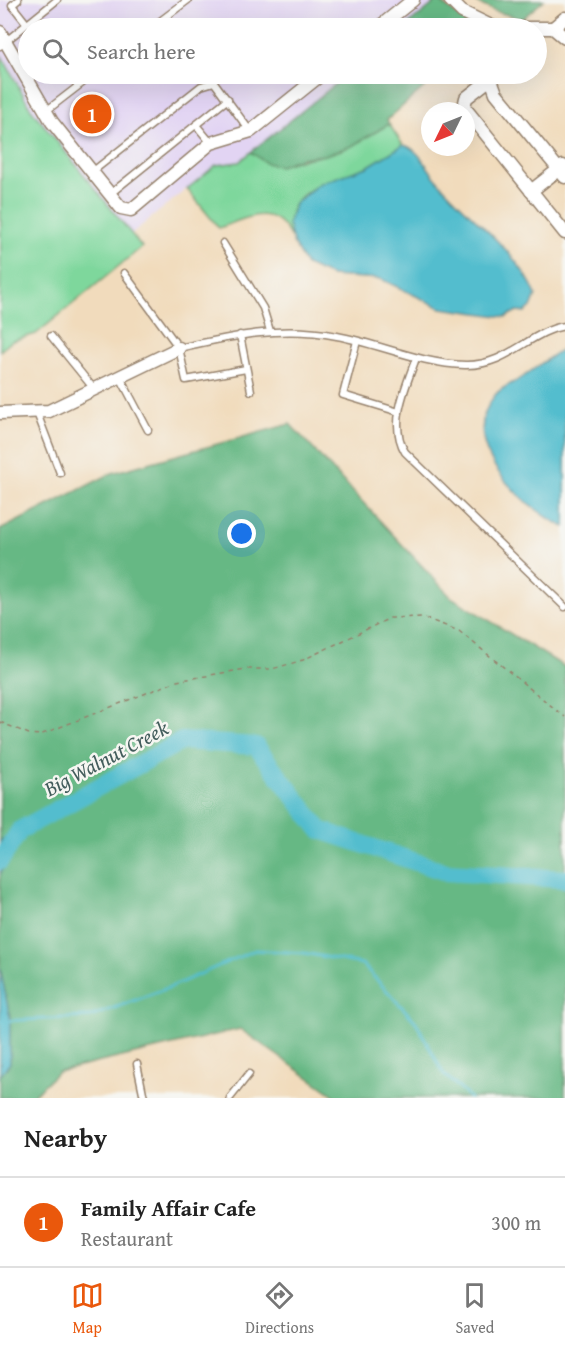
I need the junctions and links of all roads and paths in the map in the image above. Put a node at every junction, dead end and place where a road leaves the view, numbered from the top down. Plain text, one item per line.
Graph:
1 (18, 0) edge
2 (57, 0) edge
3 (413, 0) edge
4 (450, 0) edge
5 (183, 1) edge
6 (9, 3) edge
7 (22, 18) edge
8 (34, 18) edge
9 (163, 18) edge
10 (390, 18) edge
11 (474, 18) edge
12 (565, 18) edge
13 (547, 28) edge
14 (553, 28) junction
15 (18, 30) edge
16 (565, 38) edge
17 (2, 40) edge
18 (18, 66) edge
19 (29, 84) edge
20 (81, 84) edge
21 (208, 84) edge
22 (216, 84) edge
23 (310, 84) edge
24 (481, 84) edge
25 (493, 84) edge
26 (228, 99) junction
27 (46, 111) junction
28 (196, 124) junction
29 (251, 131) junction
30 (211, 143) junction
31 (563, 170) edge
32 (92, 172) junction
33 (531, 191) junction
34 (110, 194) junction
35 (565, 233) edge
36 (223, 243) dead end
37 (124, 273) dead end
38 (565, 326) edge
39 (270, 331) junction
40 (240, 335) junction
41 (51, 336) dead end
42 (357, 340) junction
43 (179, 348) junction
44 (416, 358) junction
45 (246, 369) junction
46 (120, 376) junction
47 (95, 390) junction
48 (251, 391) dead end
49 (399, 412) junction
50 (0, 413) edge
51 (37, 413) junction
52 (148, 430) dead end
53 (60, 473) dead end
54 (565, 607) edge
55 (565, 717) edge
56 (0, 722) edge
57 (137, 1064) dead end
58 (249, 1074) dead end
59 (144, 1098) edge
60 (230, 1098) edge

1 - 6 lane
2 - 8 lane
3 - 10 street
4 - 11 street
5 - 9 lane
6 - 7 lane
12 - 14 street
13 - 14 street
14 - 16 street
15 - 17 lane
17 - 18 street
19 - 27 street
20 - 27 lane
21 - 32 lane
22 - 26 lane
23 - 29 street
24 - 33 street
25 - 31 street
26 - 28 lane
26 - 29 lane
27 - 32 street
28 - 30 lane
28 - 34 lane
29 - 30 street
30 - 34 street
31 - 33 street
32 - 34 street
33 - 35 street
36 - 39 lane
37 - 43 lane
38 - 44 lane
39 - 40 lane
39 - 42 lane
40 - 43 lane
40 - 45 lane
41 - 47 lane
42 - 44 lane
42 - 49 lane
43 - 45 lane
43 - 46 street
44 - 49 lane
45 - 48 lane
46 - 47 street
46 - 52 lane
47 - 51 street
49 - 54 lane
50 - 51 street
51 - 53 lane
55 - 56 path
57 - 59 lane
58 - 60 lane

